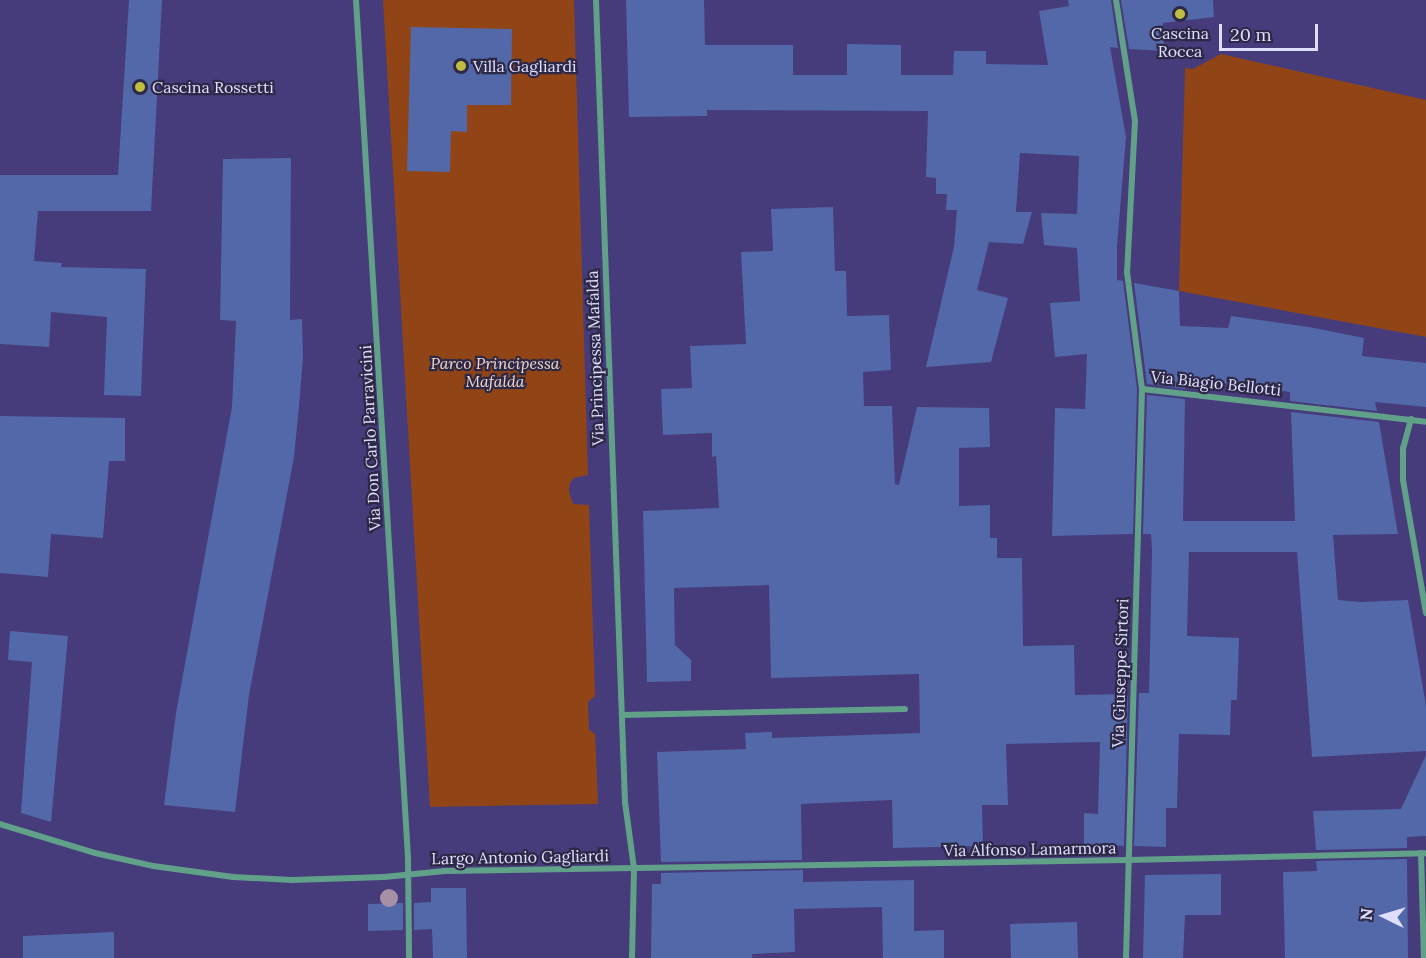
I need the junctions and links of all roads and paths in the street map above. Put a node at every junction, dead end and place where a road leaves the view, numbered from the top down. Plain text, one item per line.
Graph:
1 (356, 0) edge
2 (596, 0) edge
3 (1116, 0) edge
4 (1142, 389) junction
5 (1411, 419) junction
6 (1426, 422) edge
7 (1426, 613) edge
8 (905, 709) dead end
9 (622, 715) junction
10 (0, 824) edge
11 (1424, 853) edge
12 (1128, 860) junction
13 (634, 869) junction
14 (408, 874) junction
15 (409, 958) edge
16 (632, 958) edge
17 (1126, 958) edge
18 (1424, 958) edge

1 - 14 street, Via Don Carlo Parravicini
2 - 9 street, Via Principessa Mafalda
3 - 4 street, Via Biagio Bellotti
4 - 5 street, Via Biagio Bellotti
4 - 12 street, Via Giuseppe Sirtori
5 - 6 street, Via Biagio Bellotti
5 - 7 street
8 - 9 street
9 - 13 street, Via Principessa Mafalda
10 - 14 street
11 - 12 street, Via Alfonso Lamarmora
11 - 18 street
12 - 13 street, Via Alfonso Lamarmora
12 - 17 street, Via Giuseppe Sirtori
13 - 14 street, Largo Antonio Gagliardi
13 - 16 street, Via Principessa Mafalda
14 - 15 street, Via Don Carlo Parravicini

